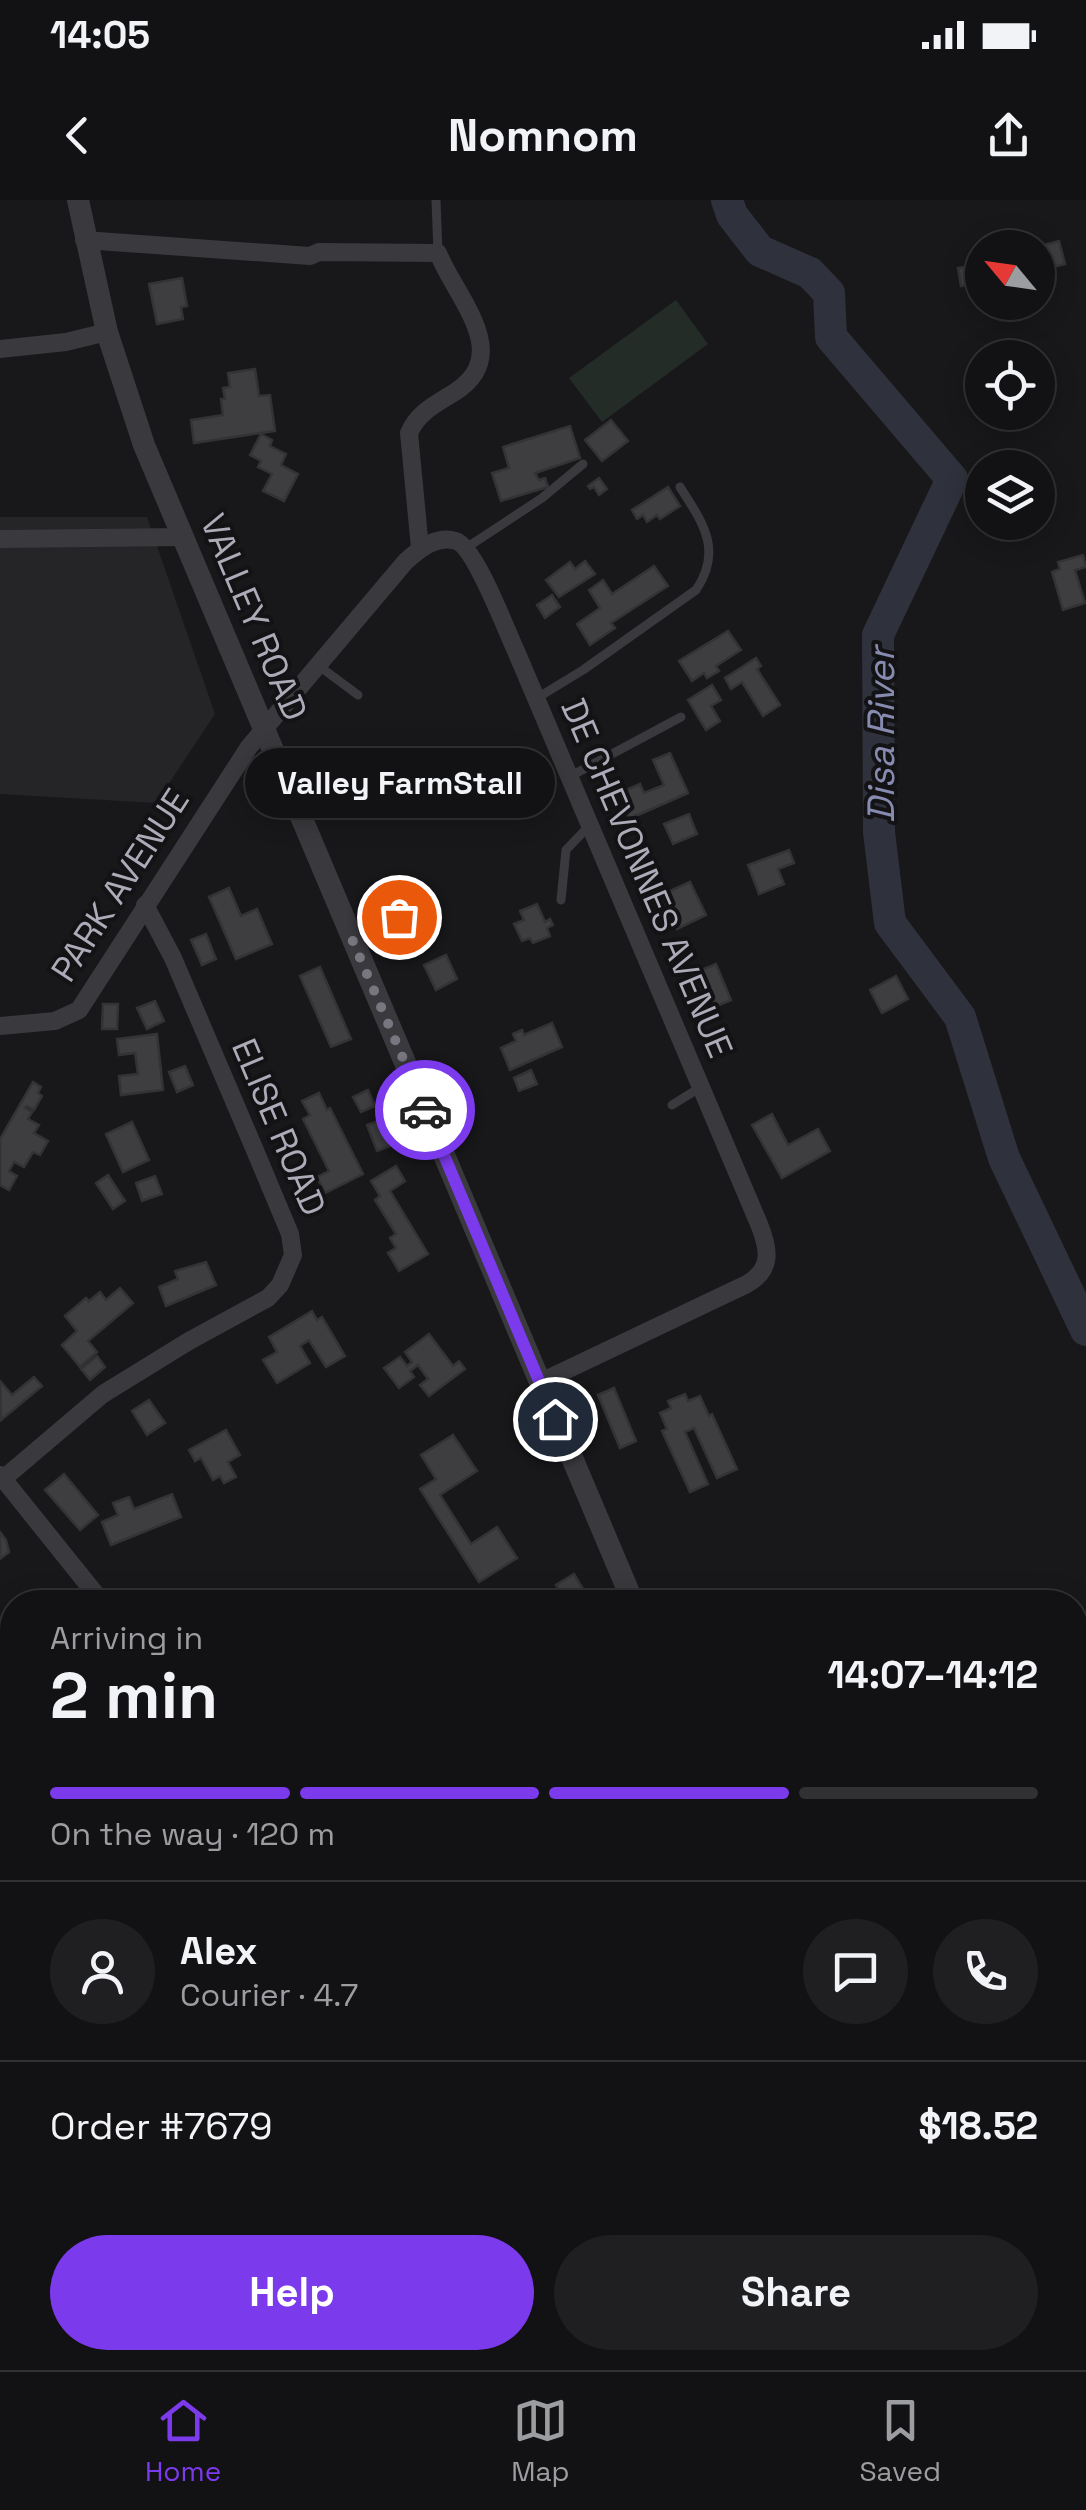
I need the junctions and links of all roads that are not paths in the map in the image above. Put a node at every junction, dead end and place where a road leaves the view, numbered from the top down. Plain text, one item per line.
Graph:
1 (78, 200) edge
2 (436, 200) edge
3 (84, 240) junction
4 (438, 253) junction
5 (107, 332) junction
6 (0, 349) edge
7 (584, 464) dead end
8 (680, 487) dead end
9 (184, 537) junction
10 (0, 539) edge
11 (420, 548) junction
12 (466, 548) junction
13 (319, 666) junction
14 (358, 694) dead end
15 (536, 699) junction
16 (681, 717) dead end
17 (264, 729) junction
18 (570, 777) junction
19 (589, 826) junction
20 (561, 900) dead end
21 (145, 905) junction
22 (399, 917) dead end
23 (352, 939) junction
24 (0, 1026) edge
25 (700, 1088) junction
26 (469, 1100) dead end
27 (672, 1105) dead end
28 (428, 1118) junction
29 (539, 1382) junction
30 (2, 1477) edge
31 (92, 1590) edge
32 (628, 1590) edge

1 - 3 street, VALLEY ROAD
2 - 4 lane
3 - 4 street
3 - 5 street, VALLEY ROAD
4 - 11 street
5 - 6 street
5 - 9 street, VALLEY ROAD
7 - 12 lane
8 - 15 lane
9 - 10 street
9 - 17 street, VALLEY ROAD
11 - 12 street
11 - 13 street
12 - 15 street, DE CHEVONNES AVENUE
13 - 14 lane
13 - 17 street
15 - 18 street, DE CHEVONNES AVENUE
16 - 18 lane
17 - 21 street, PARK AVENUE
17 - 23 street, VALLEY ROAD
18 - 19 street, DE CHEVONNES AVENUE
19 - 20 lane
19 - 25 street, DE CHEVONNES AVENUE
21 - 24 street, PARK AVENUE
21 - 30 street, ELISE ROAD
22 - 23 lane
23 - 28 street, VALLEY ROAD
25 - 27 lane
25 - 29 street, DE CHEVONNES AVENUE
26 - 28 lane
28 - 29 street, VALLEY ROAD
29 - 32 street, VALLEY ROAD
30 - 31 street

